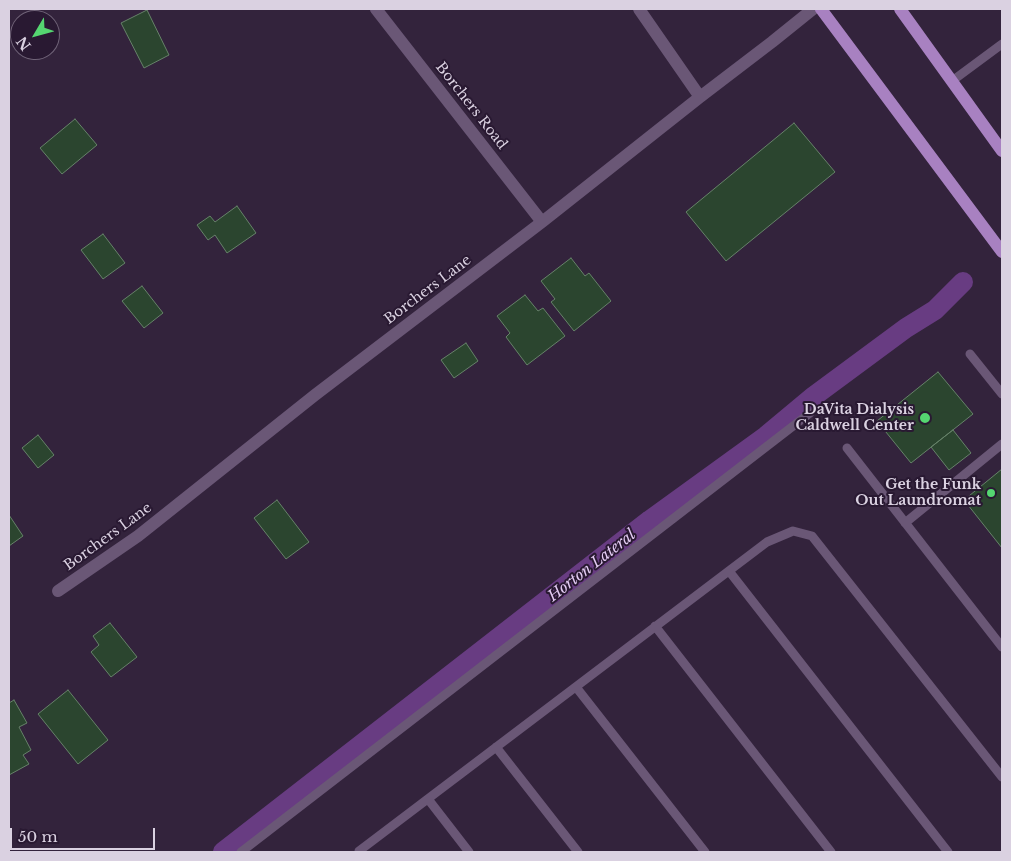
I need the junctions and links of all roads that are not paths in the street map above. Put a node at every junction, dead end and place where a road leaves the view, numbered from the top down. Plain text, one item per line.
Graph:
1 (376, 9) edge
2 (639, 9) edge
3 (813, 9) edge
4 (821, 9) edge
5 (900, 9) edge
6 (1002, 44) edge
7 (952, 81) junction
8 (700, 97) junction
9 (1002, 151) edge
10 (542, 222) junction
11 (1002, 252) edge
12 (970, 354) dead end
13 (1002, 394) edge
14 (810, 413) dead end
15 (1002, 444) edge
16 (847, 448) dead end
17 (905, 522) junction
18 (729, 570) junction
19 (58, 591) dead end
20 (655, 626) junction
21 (1002, 646) edge
22 (576, 687) junction
23 (496, 747) junction
24 (1002, 777) edge
25 (428, 799) junction
26 (241, 852) edge
27 (359, 852) edge
28 (469, 852) edge
29 (578, 852) edge
30 (705, 852) edge
31 (831, 852) edge
32 (948, 852) edge

1 - 10 street, Borchers Road
2 - 8 street
3 - 8 street, Borchers Lane
4 - 11 main road
5 - 7 main road
6 - 7 lane
7 - 9 main road
8 - 10 street, Borchers Lane
10 - 19 street, Borchers Lane
12 - 13 lane
14 - 26 lane
15 - 17 lane
16 - 17 lane
17 - 21 lane
18 - 20 lane
18 - 24 lane
18 - 32 lane
20 - 22 lane
20 - 31 lane
22 - 23 lane
22 - 30 lane
23 - 25 lane
23 - 29 lane
25 - 27 lane
25 - 28 lane

